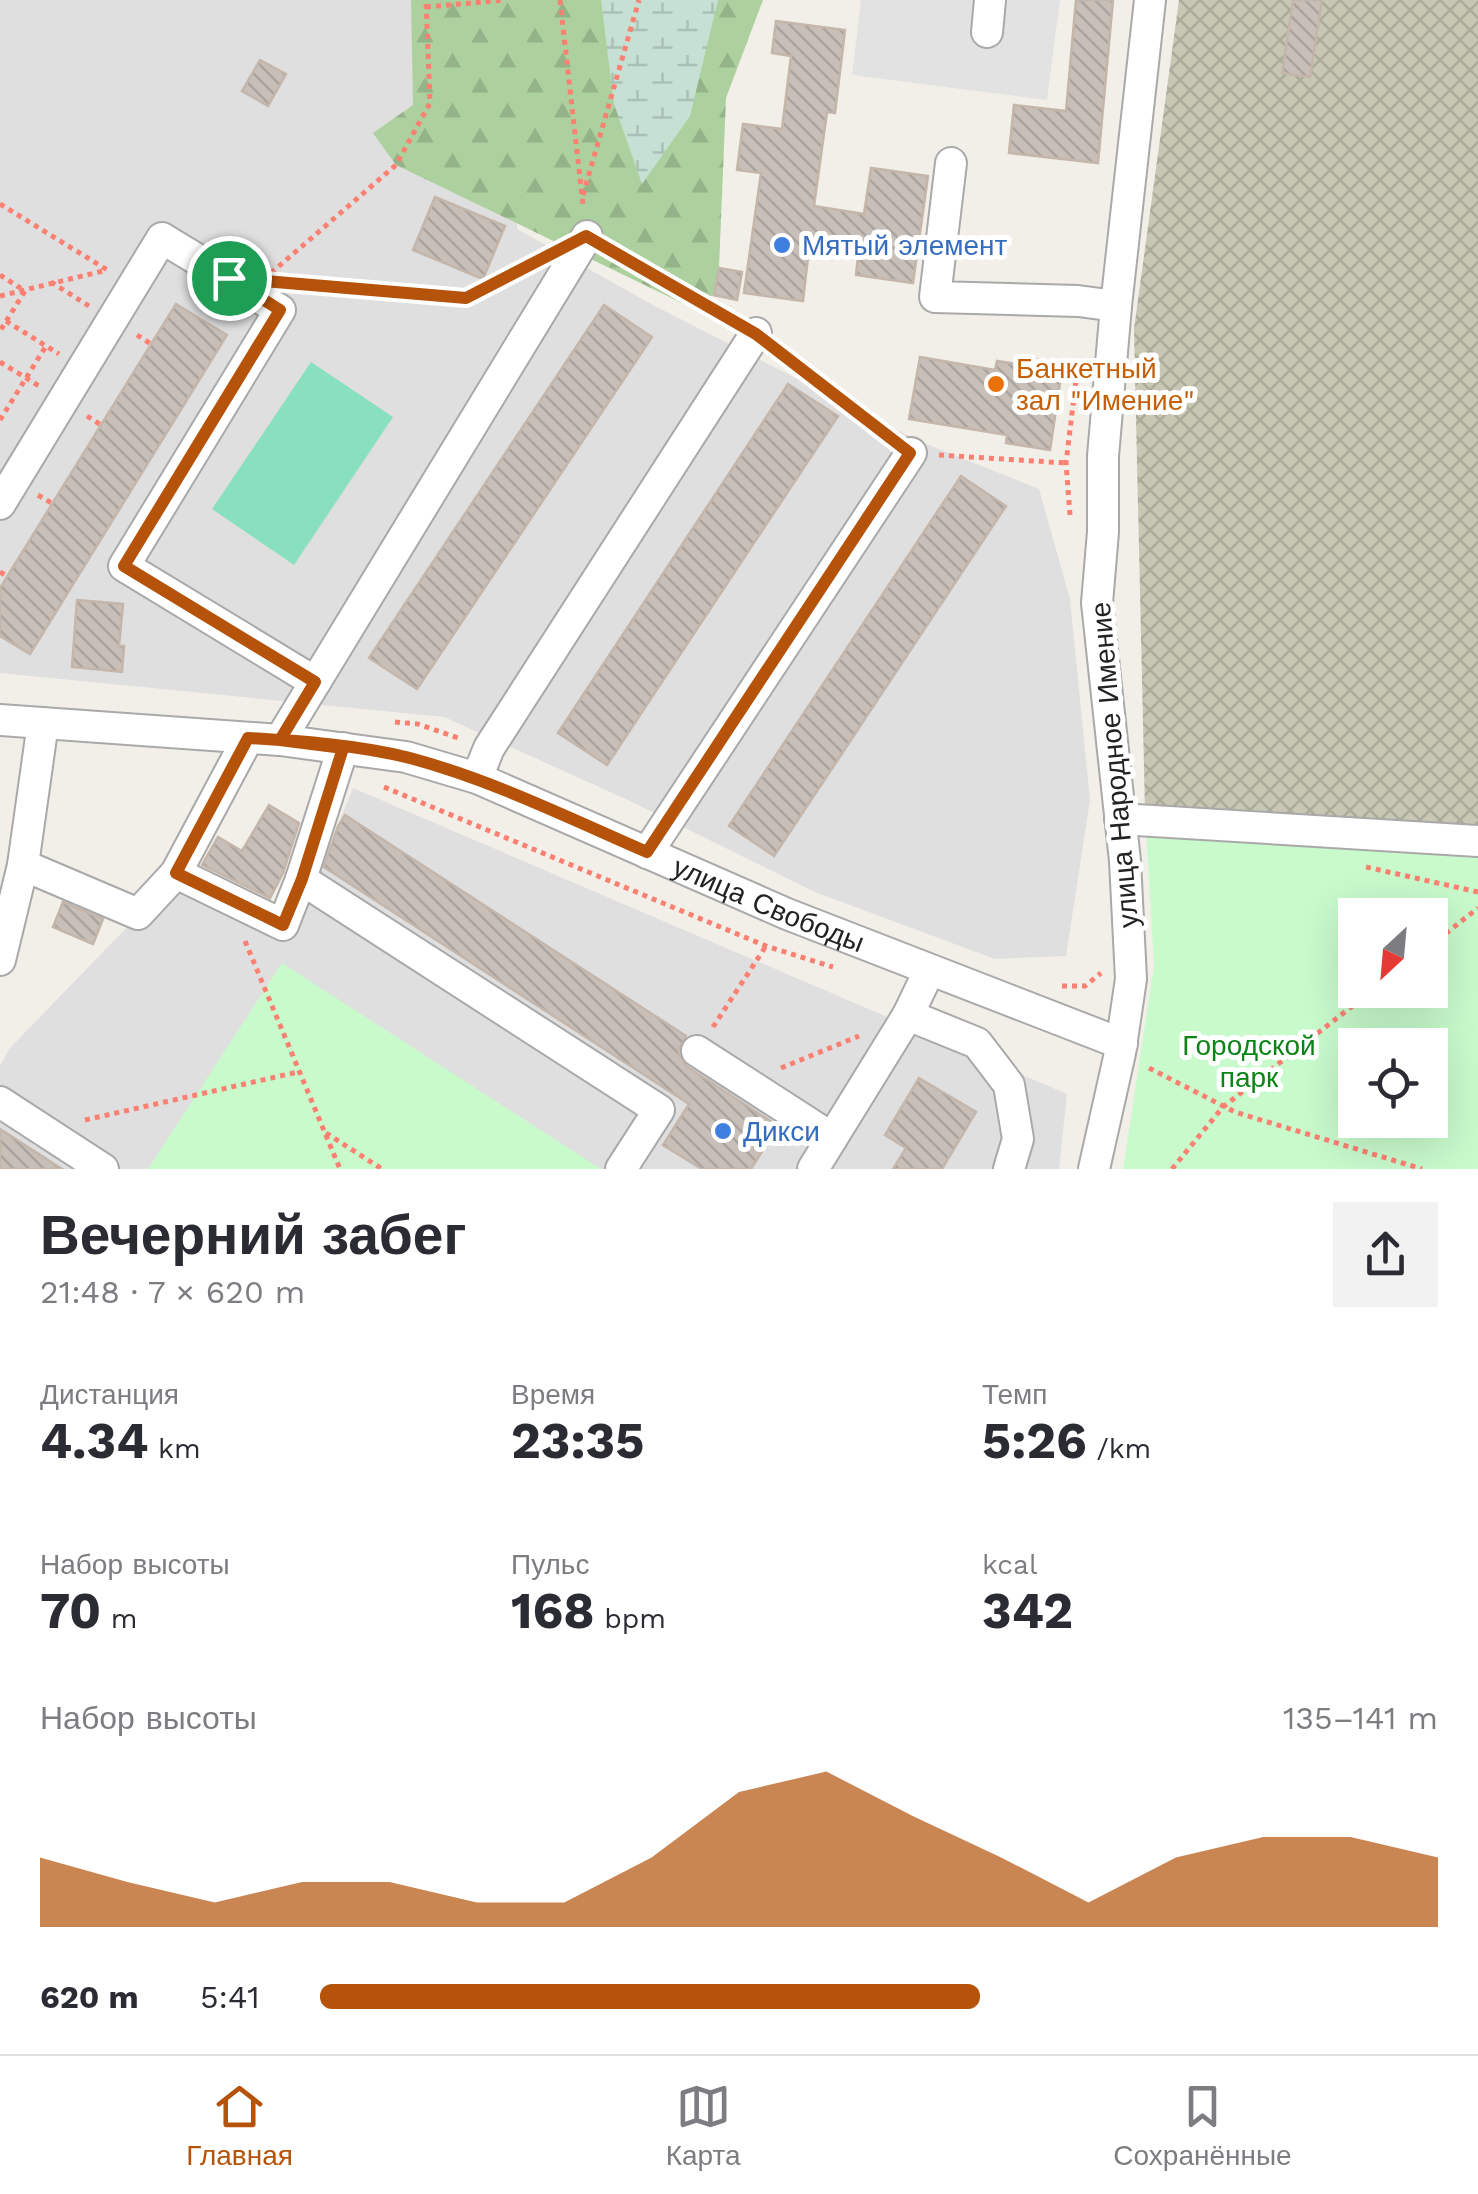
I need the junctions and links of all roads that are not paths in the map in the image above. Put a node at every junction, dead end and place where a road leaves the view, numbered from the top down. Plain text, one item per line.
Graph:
1 (990, 0) edge
2 (1150, 0) edge
3 (987, 32) dead end
4 (951, 164) dead end
5 (586, 236) road end
6 (1116, 306) junction
7 (756, 334) road end
8 (910, 453) road end
9 (0, 504) edge
10 (315, 682) junction
11 (0, 720) edge
12 (43, 723) junction
13 (248, 738) junction
14 (280, 740) junction
15 (339, 760) junction
16 (478, 778) junction
17 (1120, 819) junction
18 (1478, 841) edge
19 (647, 852) junction
20 (22, 864) junction
21 (176, 873) junction
22 (302, 879) junction
23 (0, 960) edge
24 (929, 972) junction
25 (908, 1016) junction
26 (1122, 1044) junction
27 (697, 1051) dead end
28 (0, 1102) edge
29 (836, 1131) junction
30 (103, 1169) edge
31 (621, 1169) edge
32 (813, 1169) edge
33 (828, 1169) edge
34 (1009, 1169) edge
35 (1094, 1169) edge

1 - 3 street
2 - 6 street, улица Народное Имение
4 - 6 street
5 - 10 street
6 - 17 street, улица Народное Имение
7 - 16 street
8 - 19 street
9 - 10 street
10 - 14 street
11 - 12 street, улица Свободы
12 - 13 street, улица Свободы
12 - 20 street
13 - 14 street, улица Свободы
13 - 21 street
14 - 15 street, улица Свободы
15 - 16 street, улица Свободы
15 - 22 street
16 - 19 street, улица Свободы
17 - 18 street
17 - 26 street, улица Народное Имение
19 - 24 street, улица Свободы
20 - 21 street
20 - 23 street
21 - 22 street
22 - 31 street
24 - 25 street
24 - 26 street, улица Свободы
25 - 29 street
25 - 34 street
26 - 35 street, улица Народное Имение
27 - 29 street
28 - 30 street
29 - 32 street
29 - 33 street

